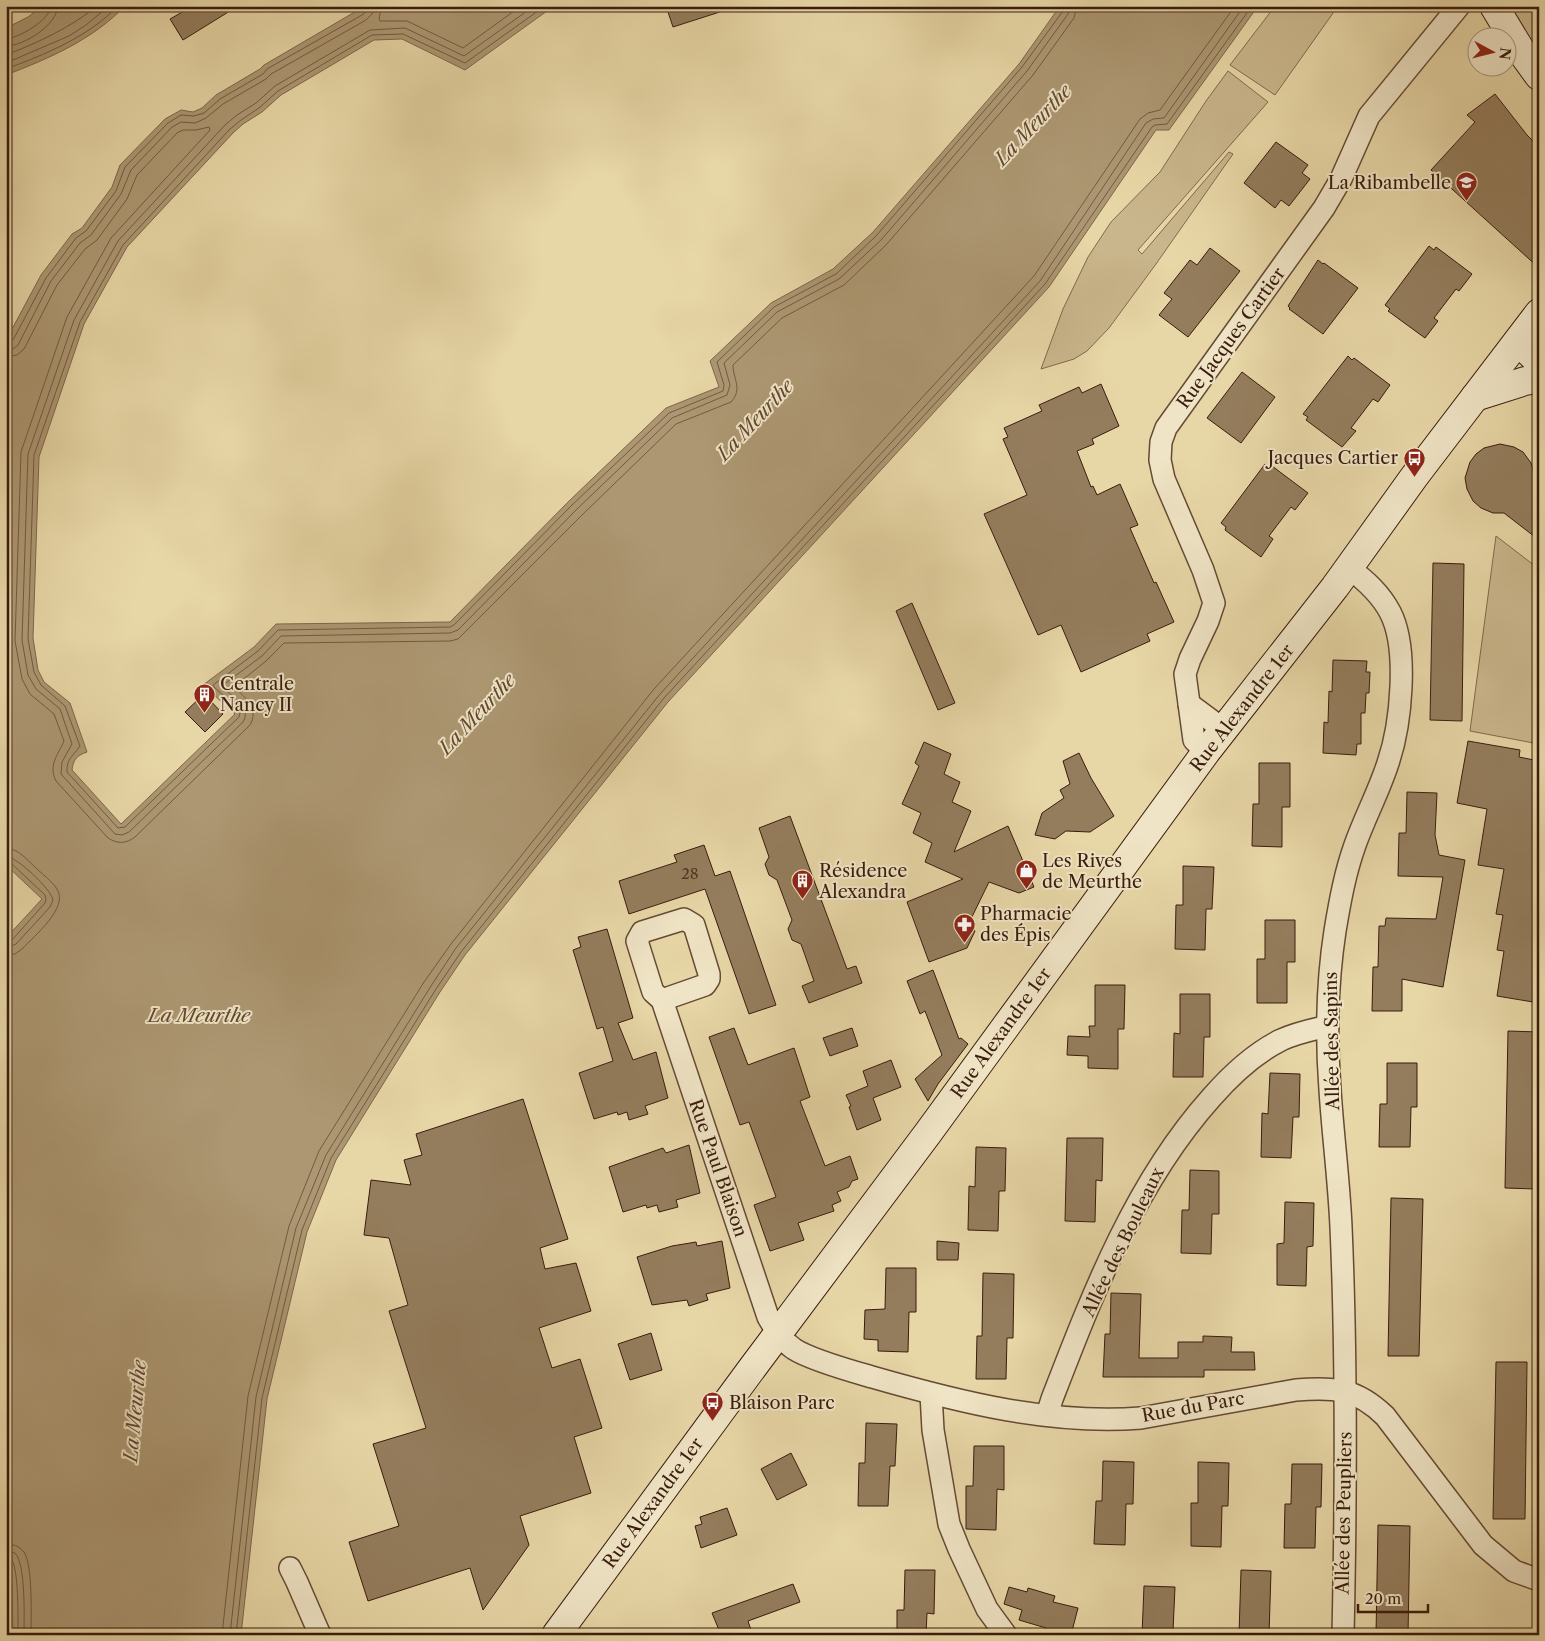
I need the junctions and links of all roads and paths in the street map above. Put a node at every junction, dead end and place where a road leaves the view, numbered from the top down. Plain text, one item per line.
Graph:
1 (1459, 6) edge
2 (1494, 6) edge
3 (1539, 76) edge
4 (1539, 313) edge
5 (1518, 341) junction
6 (1539, 362) edge
7 (1539, 378) edge
8 (1475, 397) junction
9 (1349, 568) junction
10 (1189, 704) junction
11 (1224, 730) junction
12 (1206, 752) junction
13 (662, 1000) dead end
14 (1328, 1026) junction
15 (778, 1335) junction
16 (1346, 1392) junction
17 (931, 1394) junction
18 (1047, 1415) junction
19 (290, 1568) dead end
20 (1539, 1580) edge
21 (320, 1635) edge
22 (556, 1635) edge
23 (1006, 1635) edge
24 (1343, 1635) edge

1 - 10 street, Rue Jacques Cartier
2 - 3 main road
4 - 5 main road, Rue Alexandre 1er
5 - 6 main road
5 - 8 main road, Rue Alexandre 1er
7 - 8 main road
8 - 9 main road, Rue Alexandre 1er
9 - 11 main road, Rue Alexandre 1er
9 - 14 street, Allée des Sapins
10 - 11 street
10 - 12 street, Rue Jacques Cartier
11 - 12 main road, Rue Alexandre 1er
12 - 15 main road, Rue Alexandre 1er
13 - 15 street, Rue Paul Blaison
14 - 16 street, Allée des Sapins
14 - 18 street, Allée des Bouleaux
15 - 17 street, Rue du Parc
15 - 22 main road, Rue Alexandre 1er
16 - 18 street, Rue du Parc
16 - 20 street, Rue du Parc
16 - 24 street, Allée des Peupliers
17 - 18 street, Rue du Parc
17 - 23 street
19 - 21 street

